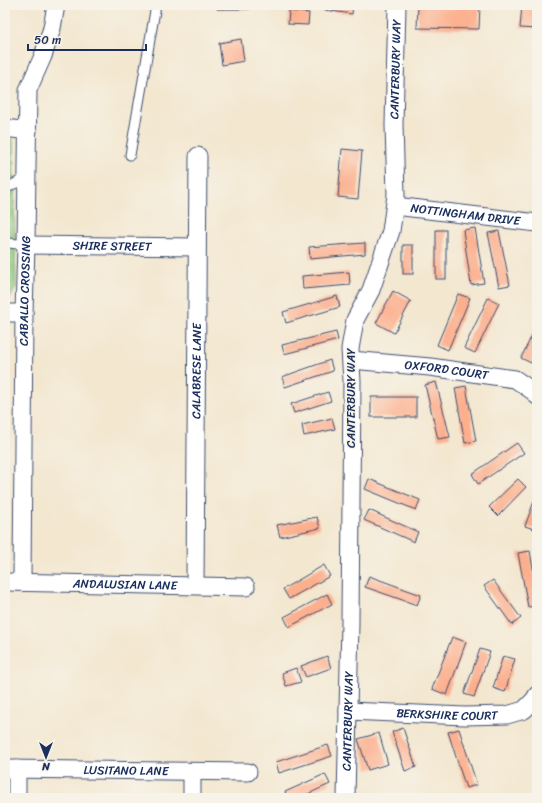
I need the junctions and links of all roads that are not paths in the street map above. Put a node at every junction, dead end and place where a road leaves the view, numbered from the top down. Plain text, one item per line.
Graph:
1 (56, 5) edge
2 (156, 5) edge
3 (397, 5) edge
4 (5, 128) edge
5 (28, 131) junction
6 (130, 155) dead end
7 (198, 156) dead end
8 (27, 177) junction
9 (5, 189) edge
10 (395, 206) junction
11 (537, 223) edge
12 (5, 241) edge
13 (26, 245) junction
14 (197, 247) junction
15 (5, 313) edge
16 (24, 313) junction
17 (351, 360) junction
18 (537, 396) edge
19 (5, 582) edge
20 (22, 582) junction
21 (194, 585) junction
22 (246, 587) dead end
23 (537, 695) edge
24 (348, 711) junction
25 (11, 769) edge
26 (192, 772) junction
27 (248, 772) dead end
28 (17, 798) edge
29 (192, 798) edge
30 (346, 798) edge

1 - 5 street, CABALLO CROSSING
2 - 6 lane
3 - 10 street, CANTERBURY WAY
4 - 5 street
5 - 8 street, CABALLO CROSSING
7 - 14 street, CALABRESE LANE
8 - 9 lane
8 - 13 street, CABALLO CROSSING
10 - 11 street, NOTTINGHAM DRIVE
10 - 17 street, CANTERBURY WAY
12 - 13 lane
13 - 14 street, SHIRE STREET
13 - 16 street, CABALLO CROSSING
14 - 21 street, CALABRESE LANE
15 - 16 street
16 - 20 street, CABALLO CROSSING
17 - 18 street, OXFORD COURT
17 - 24 street, CANTERBURY WAY
19 - 20 street, ANDALUSIAN LANE
20 - 21 street, ANDALUSIAN LANE
21 - 22 street, ANDALUSIAN LANE
23 - 24 street, BERKSHIRE COURT
24 - 30 street, CANTERBURY WAY
25 - 26 street, LUSITANO LANE
25 - 28 street
26 - 27 street, LUSITANO LANE
26 - 29 street

